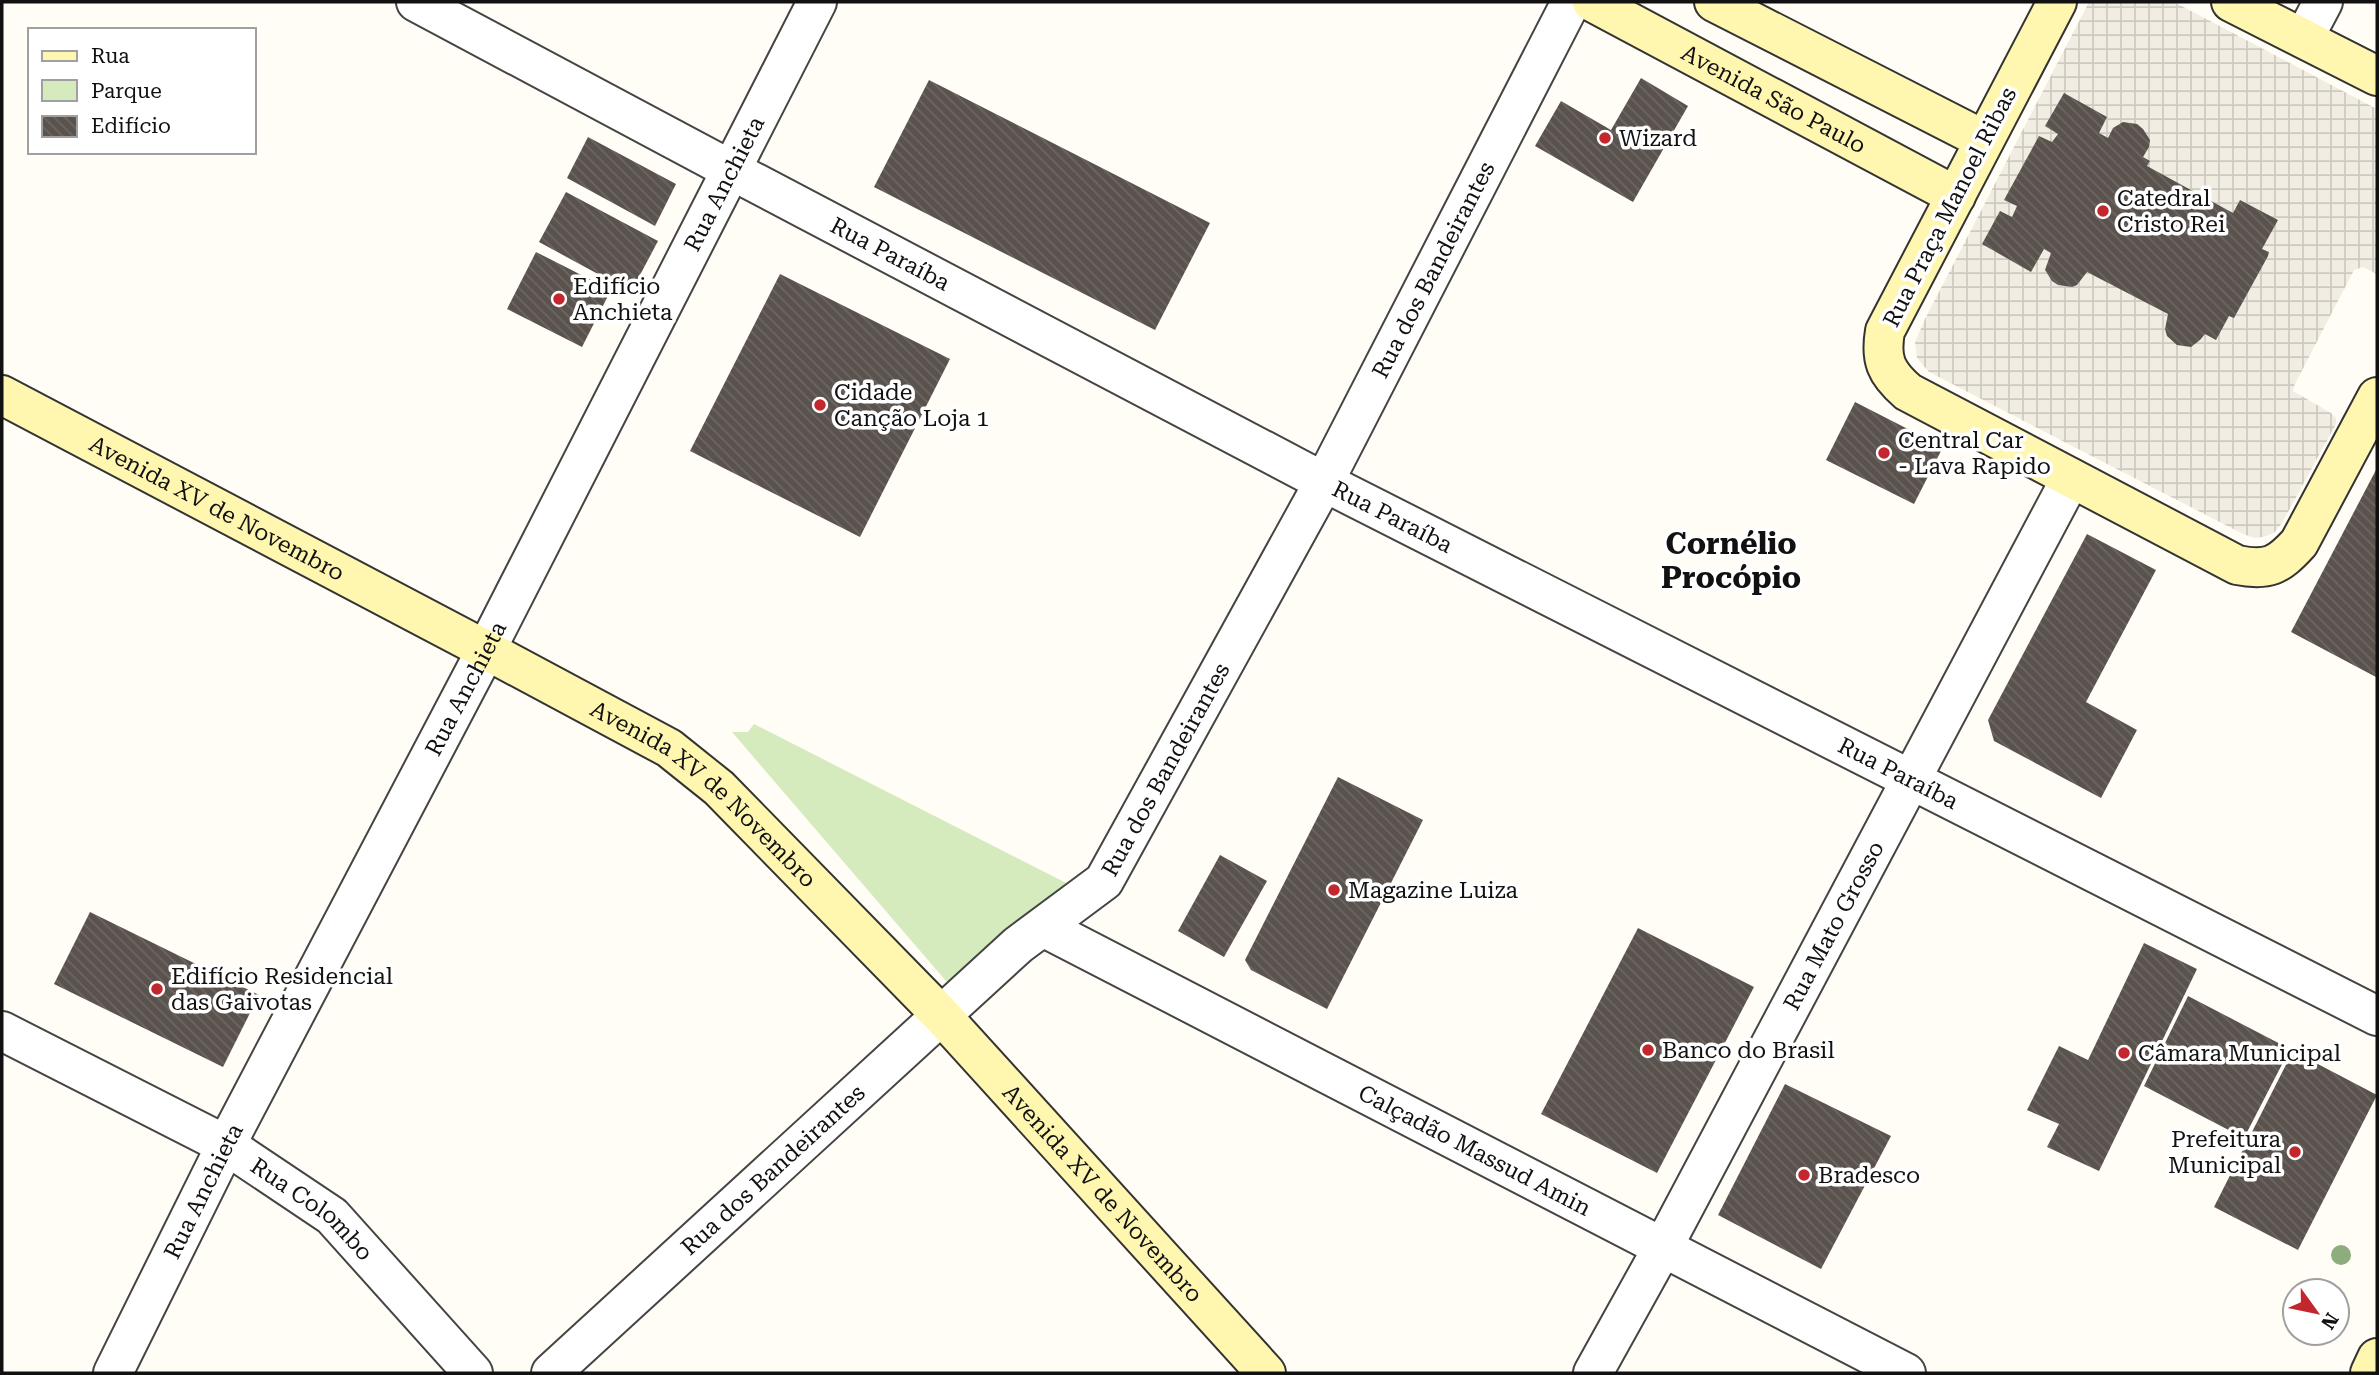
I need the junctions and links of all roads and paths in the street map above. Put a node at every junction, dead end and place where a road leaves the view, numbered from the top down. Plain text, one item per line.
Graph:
1 (416, 2) edge
2 (817, 2) edge
3 (1571, 2) edge
4 (1592, 2) edge
5 (1714, 2) edge
6 (2057, 2) edge
7 (2231, 2) edge
8 (2323, 2) edge
9 (2304, 38) junction
10 (2377, 76) edge
11 (1984, 140) junction
12 (731, 170) junction
13 (1955, 196) junction
14 (2, 395) edge
15 (2377, 397) edge
16 (2071, 478) junction
17 (1324, 482) junction
18 (486, 650) junction
19 (1912, 780) junction
20 (1043, 927) junction
21 (941, 1014) junction
22 (2377, 1016) edge
23 (2, 1031) edge
24 (226, 1144) junction
25 (1663, 1247) junction
26 (2377, 1359) edge
27 (113, 1373) edge
28 (473, 1373) edge
29 (551, 1373) edge
30 (1266, 1373) edge
31 (1593, 1373) edge
32 (1906, 1373) edge
33 (2370, 1373) edge

1 - 12 street, Rua Paraíba
2 - 12 street, Rua Anchieta
3 - 17 street, Rua dos Bandeirantes
4 - 13 street, Avenida São Paulo
5 - 11 street
6 - 11 street, Rua Praça Manoel Ribas
7 - 9 street
8 - 9 street
9 - 10 street
11 - 13 street, Rua Praça Manoel Ribas
12 - 17 street, Rua Paraíba
12 - 18 street, Rua Anchieta
13 - 16 street, Rua Praça Manoel Ribas
14 - 18 street, Avenida XV de Novembro
15 - 16 street, Rua Praça Manoel Ribas
16 - 19 street, Rua Mato Grosso
17 - 19 street, Rua Paraíba
17 - 20 street, Rua dos Bandeirantes
18 - 21 street, Avenida XV de Novembro
18 - 24 street, Rua Anchieta
19 - 22 street, Rua Paraíba
19 - 25 street, Rua Mato Grosso
20 - 21 street, Rua dos Bandeirantes
20 - 25 street, Calçadão Massud Amin
21 - 29 street, Rua dos Bandeirantes
21 - 30 street, Avenida XV de Novembro
23 - 24 street, Rua Colombo
24 - 27 street, Rua Anchieta
24 - 28 street, Rua Colombo
25 - 31 street, Rua Mato Grosso
25 - 32 street, Calçadão Massud Amin
26 - 33 street

